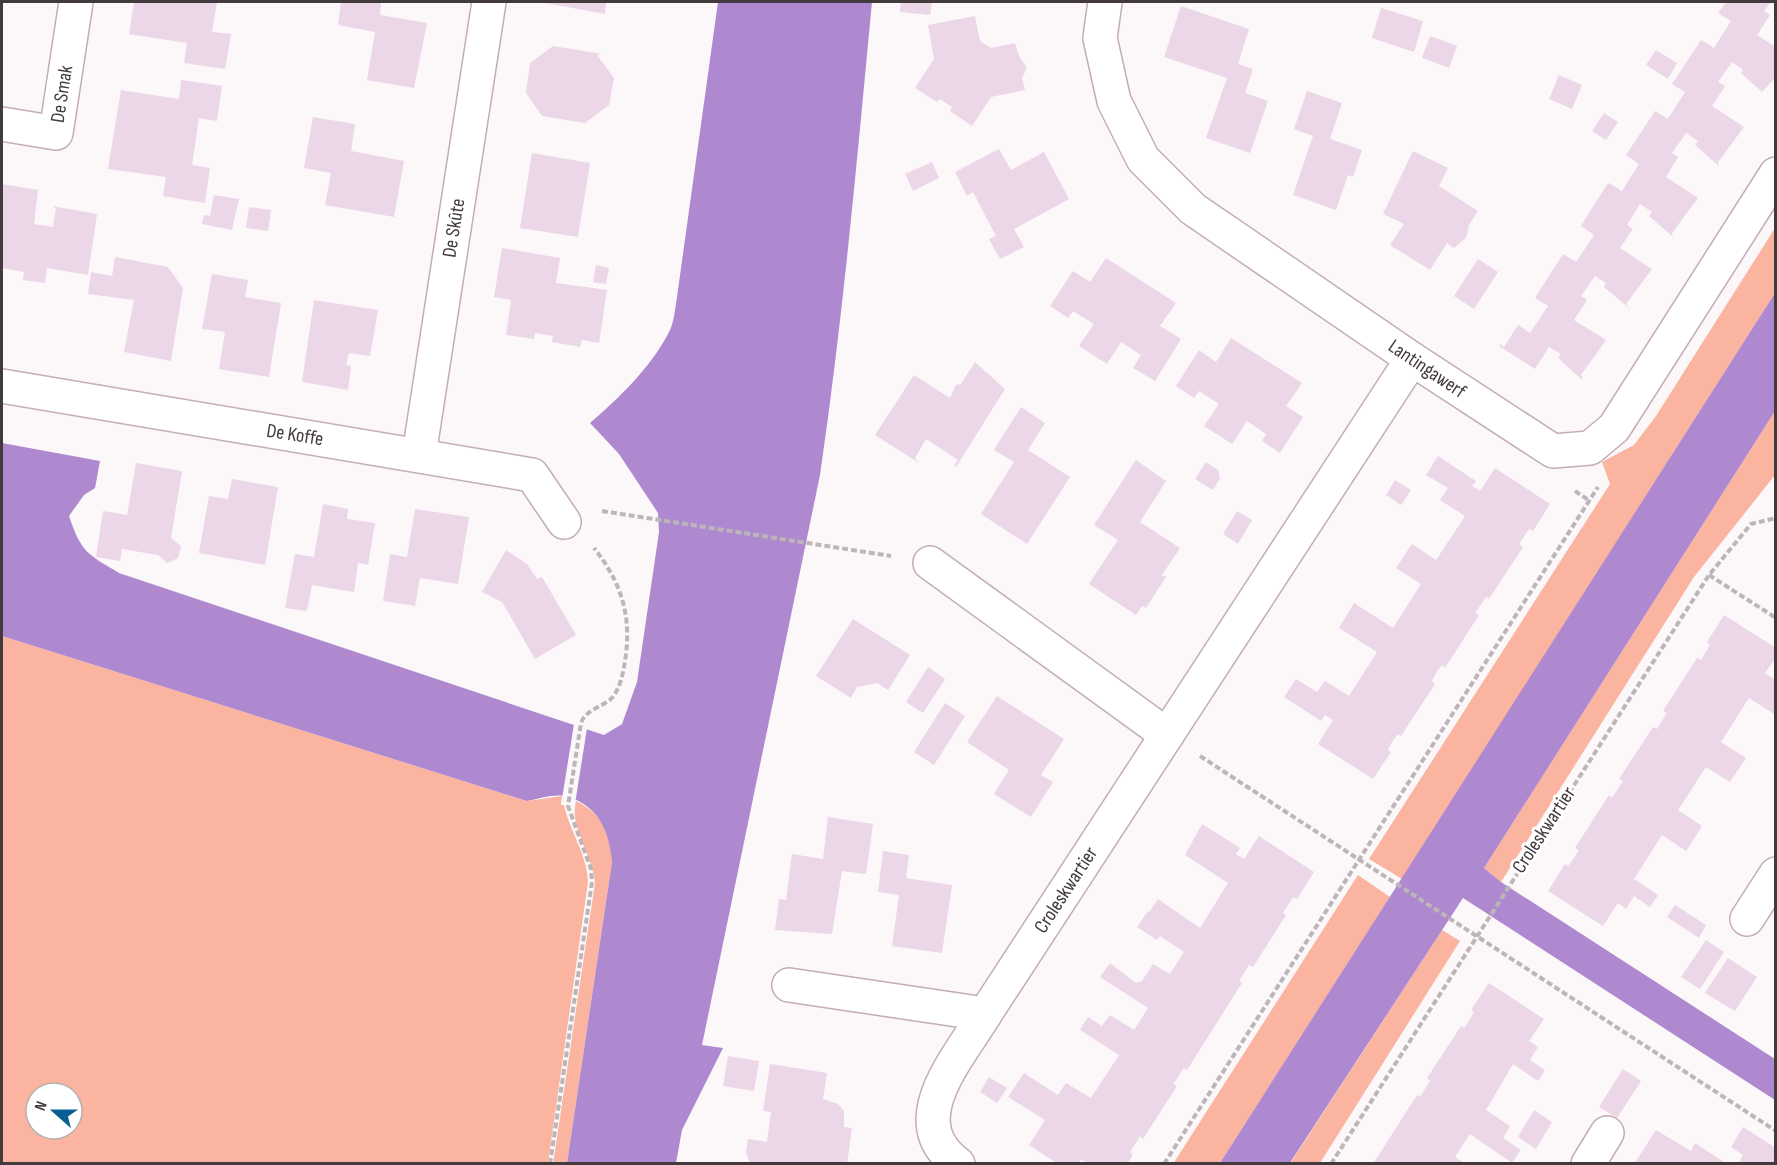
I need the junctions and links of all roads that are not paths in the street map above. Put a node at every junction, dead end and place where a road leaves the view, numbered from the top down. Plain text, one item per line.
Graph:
1 (76, 2) edge
2 (489, 2) edge
3 (1105, 2) edge
4 (2, 124) edge
5 (1776, 174) edge
6 (1412, 359) junction
7 (2, 386) edge
8 (419, 455) junction
9 (564, 522) road end
10 (930, 563) road end
11 (1167, 735) junction
12 (1776, 874) edge
13 (1747, 919) dead end
14 (789, 985) dead end
15 (985, 1014) junction
16 (1607, 1133) dead end
17 (958, 1164) edge
18 (1588, 1164) edge

1 - 4 street, De Smak
2 - 8 street, De Skûte
3 - 6 street, Lantingawerf
5 - 6 street, Lantingawerf
6 - 11 street, Croleskwartier
7 - 8 street, De Koffe
8 - 9 street, De Koffe
10 - 11 street
11 - 15 street, Croleskwartier
12 - 13 street
14 - 15 street
15 - 17 street, Croleskwartier
16 - 18 street

